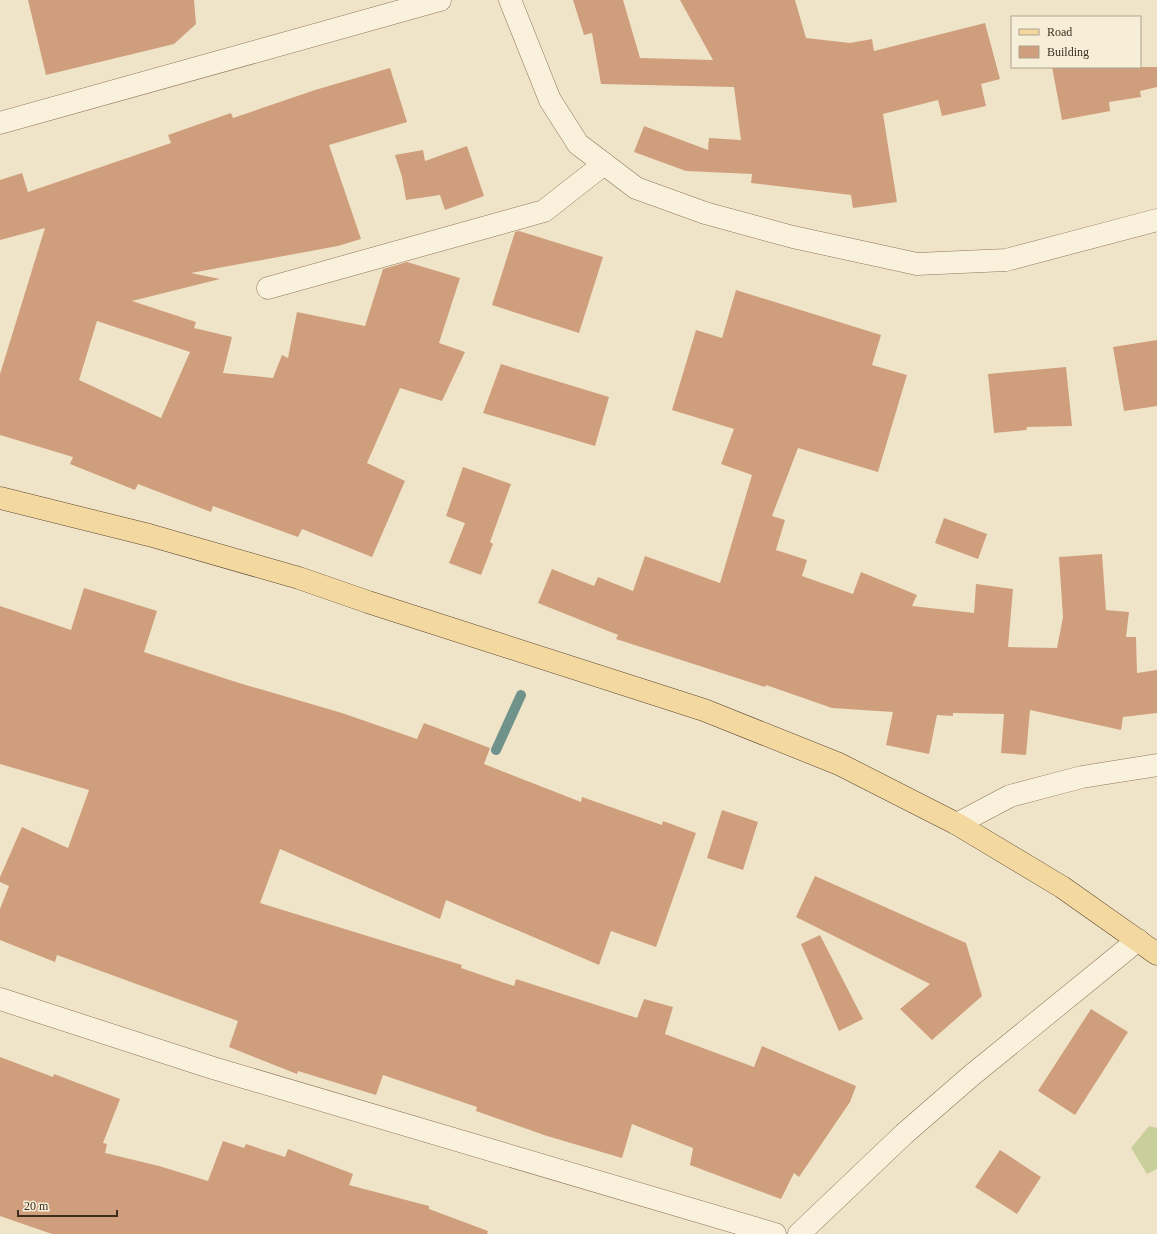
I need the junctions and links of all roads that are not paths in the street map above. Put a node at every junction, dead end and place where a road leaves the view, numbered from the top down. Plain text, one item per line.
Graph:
1 (440, 0) edge
2 (510, 0) edge
3 (0, 124) edge
4 (604, 164) junction
5 (1157, 220) edge
6 (268, 288) dead end
7 (0, 498) edge
8 (1157, 765) edge
9 (957, 824) junction
10 (1138, 940) junction
11 (1157, 954) edge
12 (0, 999) edge
13 (775, 1234) edge
14 (799, 1234) edge

1 - 3 street
2 - 4 street
4 - 5 street
4 - 6 street
7 - 9 main road
8 - 9 street
9 - 10 main road
10 - 11 main road
10 - 14 street
12 - 13 street

